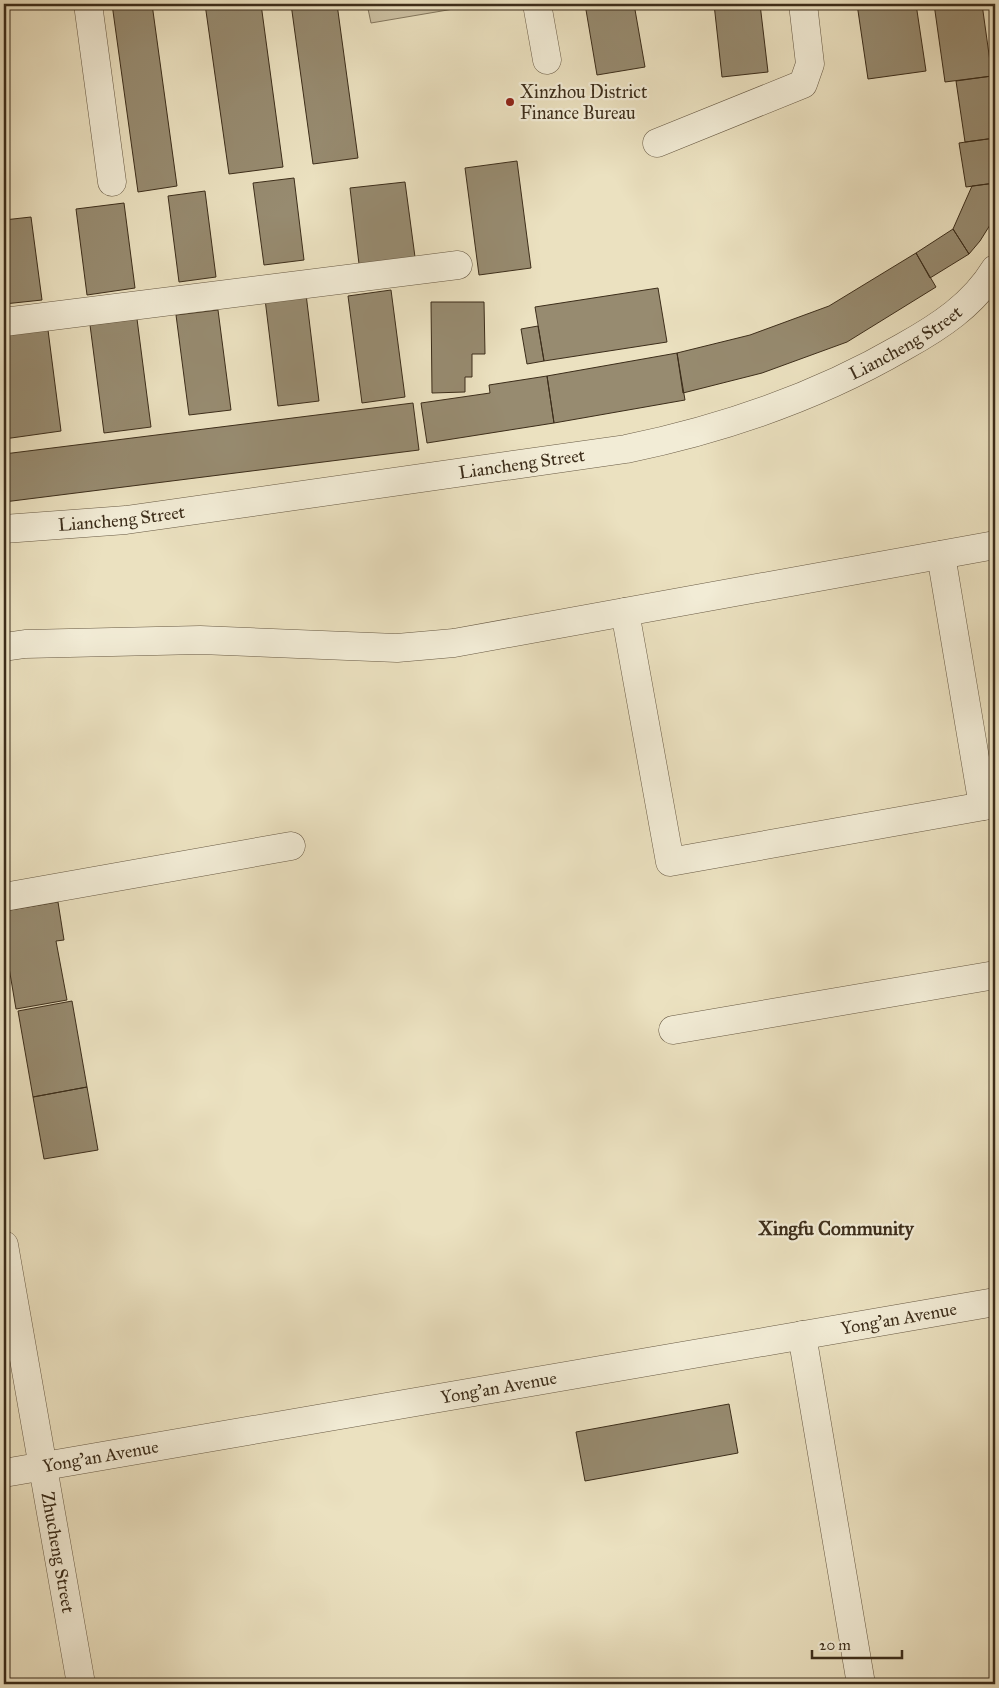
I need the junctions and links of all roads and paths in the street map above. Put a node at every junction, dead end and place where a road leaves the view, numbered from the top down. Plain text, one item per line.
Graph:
1 (88, 4) edge
2 (537, 4) edge
3 (803, 4) edge
4 (547, 60) dead end
5 (657, 143) dead end
6 (112, 182) dead end
7 (458, 265) dead end
8 (995, 270) edge
9 (4, 322) edge
10 (4, 529) edge
11 (995, 545) edge
12 (941, 555) junction
13 (625, 612) junction
14 (4, 647) edge
15 (989, 805) edge
16 (291, 846) dead end
17 (4, 897) edge
18 (995, 975) edge
19 (672, 1030) dead end
20 (4, 1245) edge
21 (995, 1302) edge
22 (802, 1336) junction
23 (42, 1467) junction
24 (4, 1474) edge
25 (81, 1684) edge
26 (862, 1684) edge

1 - 6 street
2 - 4 street
3 - 5 street
7 - 9 street
8 - 10 street, Liancheng Street
11 - 12 street
12 - 13 street
12 - 15 street
13 - 14 street
13 - 15 street
16 - 17 street
18 - 19 street
20 - 23 street, Zhucheng Street
21 - 22 street, Yong'an Avenue
22 - 23 street, Yong'an Avenue
22 - 26 street
23 - 24 street, Yong'an Avenue
23 - 25 street, Zhucheng Street

